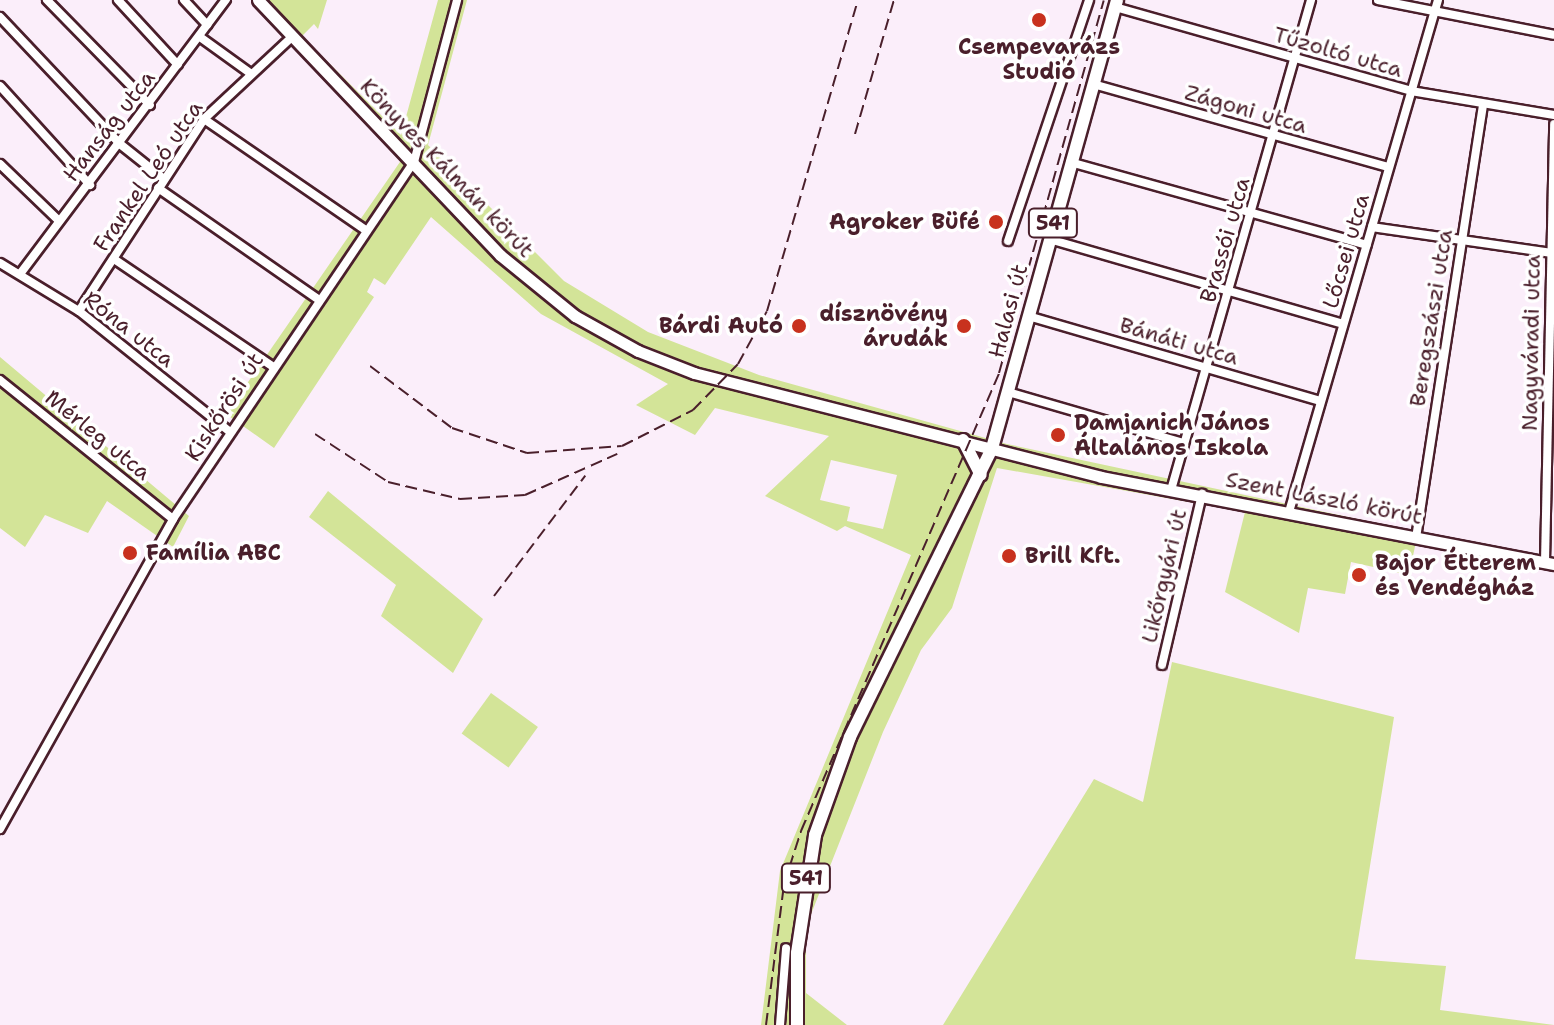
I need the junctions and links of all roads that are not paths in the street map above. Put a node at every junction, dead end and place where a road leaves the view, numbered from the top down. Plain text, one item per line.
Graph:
1 (47, 0) edge
2 (118, 0) edge
3 (184, 0) edge
4 (226, 0) edge
5 (258, 0) edge
6 (457, 0) edge
7 (1089, 0) edge
8 (1311, 0) edge
9 (1378, 0) edge
10 (1438, 0) edge
11 (1116, 4) edge
12 (1433, 15) junction
13 (0, 17) edge
14 (207, 25) junction
15 (1554, 35) edge
16 (200, 37) junction
17 (292, 37) junction
18 (1295, 59) junction
19 (178, 65) junction
20 (250, 73) junction
21 (1093, 84) junction
22 (0, 86) edge
23 (1411, 91) junction
24 (1483, 104) junction
25 (150, 105) junction
26 (1554, 115) edge
27 (204, 119) junction
28 (1554, 124) edge
29 (1273, 135) junction
30 (120, 144) junction
31 (414, 162) junction
32 (1070, 162) junction
33 (0, 164) edge
34 (1389, 167) junction
35 (164, 179) junction
36 (90, 185) junction
37 (158, 188) junction
38 (1251, 212) junction
39 (59, 221) junction
40 (1372, 227) junction
41 (364, 229) junction
42 (1049, 239) junction
43 (1008, 241) dead end
44 (1367, 245) junction
45 (1460, 245) junction
46 (1552, 253) edge
47 (114, 259) junction
48 (0, 263) edge
49 (20, 274) junction
50 (1230, 289) junction
51 (316, 298) junction
52 (79, 311) junction
53 (1027, 316) junction
54 (1343, 324) junction
55 (272, 366) junction
56 (1207, 368) junction
57 (0, 380) edge
58 (1008, 392) junction
59 (1320, 401) junction
60 (230, 432) junction
61 (963, 440) junction
62 (1183, 443) junction
63 (992, 448) junction
64 (982, 476) junction
65 (1171, 490) junction
66 (1202, 494) junction
67 (1289, 512) junction
68 (173, 519) junction
69 (1416, 538) junction
70 (1550, 563) edge
71 (1162, 665) dead end
72 (0, 829) edge
73 (786, 948) dead end
74 (780, 1025) edge
75 (797, 1025) edge

1 - 25 street
2 - 19 street
3 - 14 street
4 - 14 street, Hanság utca
5 - 17 street, Könyves Kálmán körút
6 - 31 street, Kiskőrösi út
7 - 43 street
8 - 18 street, Brassói utca
9 - 12 street
10 - 12 street, Lőcsei utca
11 - 18 street, Tűzoltó utca
11 - 21 main road, Halasi út / 541
12 - 15 street
12 - 23 street, Lőcsei utca
13 - 30 street
14 - 16 street, Hanság utca
16 - 19 street, Hanság utca
16 - 20 street
17 - 20 street, Frankel Leó utca
17 - 31 street, Könyves Kálmán körút
18 - 23 street, Tűzoltó utca
18 - 29 street, Brassói utca
19 - 25 street, Hanság utca
20 - 27 street, Frankel Leó utca
21 - 29 street, Zágoni utca
21 - 32 main road, Halasi út / 541
22 - 36 street
23 - 24 street, Tűzoltó utca
23 - 34 street, Lőcsei utca
24 - 26 street, Tűzoltó utca
24 - 45 street, Beregszászi utca
25 - 30 street, Hanság utca
27 - 35 street, Frankel Leó utca
27 - 41 street
28 - 46 street, Nagyváradi utca
29 - 34 street, Zágoni utca
29 - 38 street, Brassói utca
30 - 35 street
30 - 36 street, Hanság utca
31 - 41 street, Kiskőrösi út
31 - 61 street, Könyves Kálmán körút
32 - 38 street
32 - 42 main road, Halasi út / 541
33 - 39 street
34 - 40 street, Lőcsei utca
35 - 37 street, Frankel Leó utca
36 - 39 street, Hanság utca
37 - 47 street, Frankel Leó utca
37 - 51 street
38 - 44 street
38 - 50 street, Brassói utca
39 - 49 street, Hanság utca
40 - 44 street, Lőcsei utca
40 - 45 street
41 - 51 street, Kiskőrösi út
42 - 50 street
42 - 53 main road, Halasi út / 541
44 - 54 street, Lőcsei utca
45 - 46 street
45 - 69 street, Beregszászi utca
46 - 70 street, Nagyváradi utca
47 - 52 street, Frankel Leó utca
47 - 55 street
48 - 49 street, Róna utca
49 - 52 street, Róna utca
50 - 54 street
50 - 56 street, Brassói utca
51 - 55 street, Kiskőrösi út
52 - 60 street, Róna utca
53 - 56 street, Bánáti utca
53 - 58 main road, Halasi út / 541
54 - 59 street, Lőcsei utca
55 - 60 street, Kiskőrösi út
56 - 59 street, Bánáti utca
56 - 62 street, Brassói utca
57 - 68 street, Mérleg utca
58 - 62 street
58 - 63 main road, Halasi út / 541
59 - 67 street, Lőcsei utca
60 - 68 street, Kiskőrösi út
61 - 63 street, Könyves Kálmán körút
61 - 64 main road
62 - 65 street, Brassói utca
63 - 64 main road, Halasi út / 541
63 - 65 street, Szent László körút
64 - 75 main road, Halasi út / 541
65 - 66 street, Szent László körút
66 - 67 street, Szent László körút
66 - 71 street, Likőrgyári út
67 - 69 street, Szent László körút
68 - 72 street, Kiskőrösi út
69 - 70 street, Szent László körút
73 - 74 street

